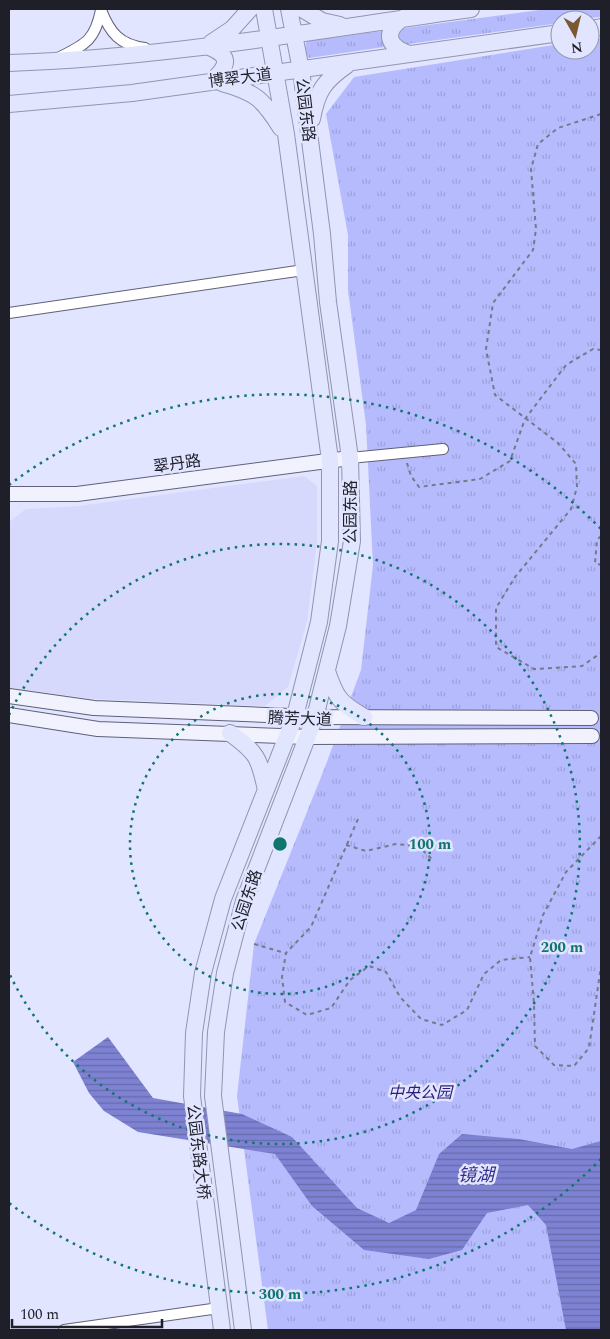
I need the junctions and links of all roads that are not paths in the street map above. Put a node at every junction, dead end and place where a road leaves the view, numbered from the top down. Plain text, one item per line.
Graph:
1 (250, 9) edge
2 (264, 9) edge
3 (289, 9) edge
4 (302, 9) edge
5 (471, 9) edge
6 (101, 10) edge
7 (403, 18) junction
8 (348, 26) junction
9 (550, 34) edge
10 (293, 35) junction
11 (269, 38) junction
12 (207, 46) junction
13 (164, 51) junction
14 (408, 54) junction
15 (51, 62) junction
16 (353, 62) junction
17 (9, 63) edge
18 (300, 70) junction
19 (276, 73) junction
20 (213, 80) junction
21 (9, 104) edge
22 (286, 134) junction
23 (309, 136) junction
24 (304, 270) junction
25 (9, 313) edge
26 (443, 449) dead end
27 (350, 458) junction
28 (330, 460) junction
29 (9, 494) edge
30 (327, 671) junction
31 (9, 696) edge
32 (9, 715) edge
33 (295, 716) junction
34 (315, 717) junction
35 (364, 717) junction
36 (591, 718) dead end
37 (230, 733) junction
38 (288, 736) junction
39 (592, 736) dead end
40 (307, 737) junction
41 (266, 790) junction
42 (203, 973) joint
43 (225, 973) joint
44 (219, 1308) junction
45 (64, 1330) edge
46 (222, 1330) edge
47 (243, 1330) edge

1 - 12 main road
2 - 11 main road, 公园东路
3 - 10 main road, 公园东路
4 - 8 main road
5 - 7 main road
6 - 13 street
6 - 15 street
7 - 8 main road
7 - 14 main road
8 - 10 main road
9 - 14 main road, 博翠大道
10 - 11 main road
10 - 18 main road, 公园东路
11 - 12 main road
11 - 19 main road, 公园东路
12 - 13 main road
12 - 20 main road
13 - 15 main road
14 - 16 main road, 博翠大道
15 - 17 main road
16 - 18 main road, 博翠大道
16 - 23 main road
18 - 19 main road, 博翠大道
18 - 23 main road, 公园东路
19 - 20 main road, 博翠大道
19 - 22 main road, 公园东路
20 - 21 main road, 博翠大道
20 - 22 main road
22 - 24 main road, 公园东路
23 - 27 main road, 公园东路
24 - 25 street
24 - 28 main road, 公园东路
26 - 27 street
27 - 28 main road, 翠丹路
27 - 30 main road, 公园东路
28 - 29 main road, 翠丹路
28 - 33 main road, 公园东路
30 - 34 main road, 公园东路
30 - 35 main road
31 - 33 main road, 腾芳大道
32 - 37 main road, 腾芳大道
33 - 34 main road, 腾芳大道
33 - 38 main road, 公园东路
34 - 35 main road, 腾芳大道
34 - 40 main road, 公园东路
35 - 36 main road, 腾芳大道
37 - 38 main road, 腾芳大道
37 - 41 main road
38 - 40 main road, 腾芳大道
38 - 41 main road, 公园东路
39 - 40 main road, 腾芳大道
40 - 43 main road, 公园东路
41 - 42 main road, 公园东路
42 - 44 main road, 公园东路大桥
43 - 47 main road, 公园东路大桥
44 - 45 street
44 - 46 main road, 公园东路大桥

